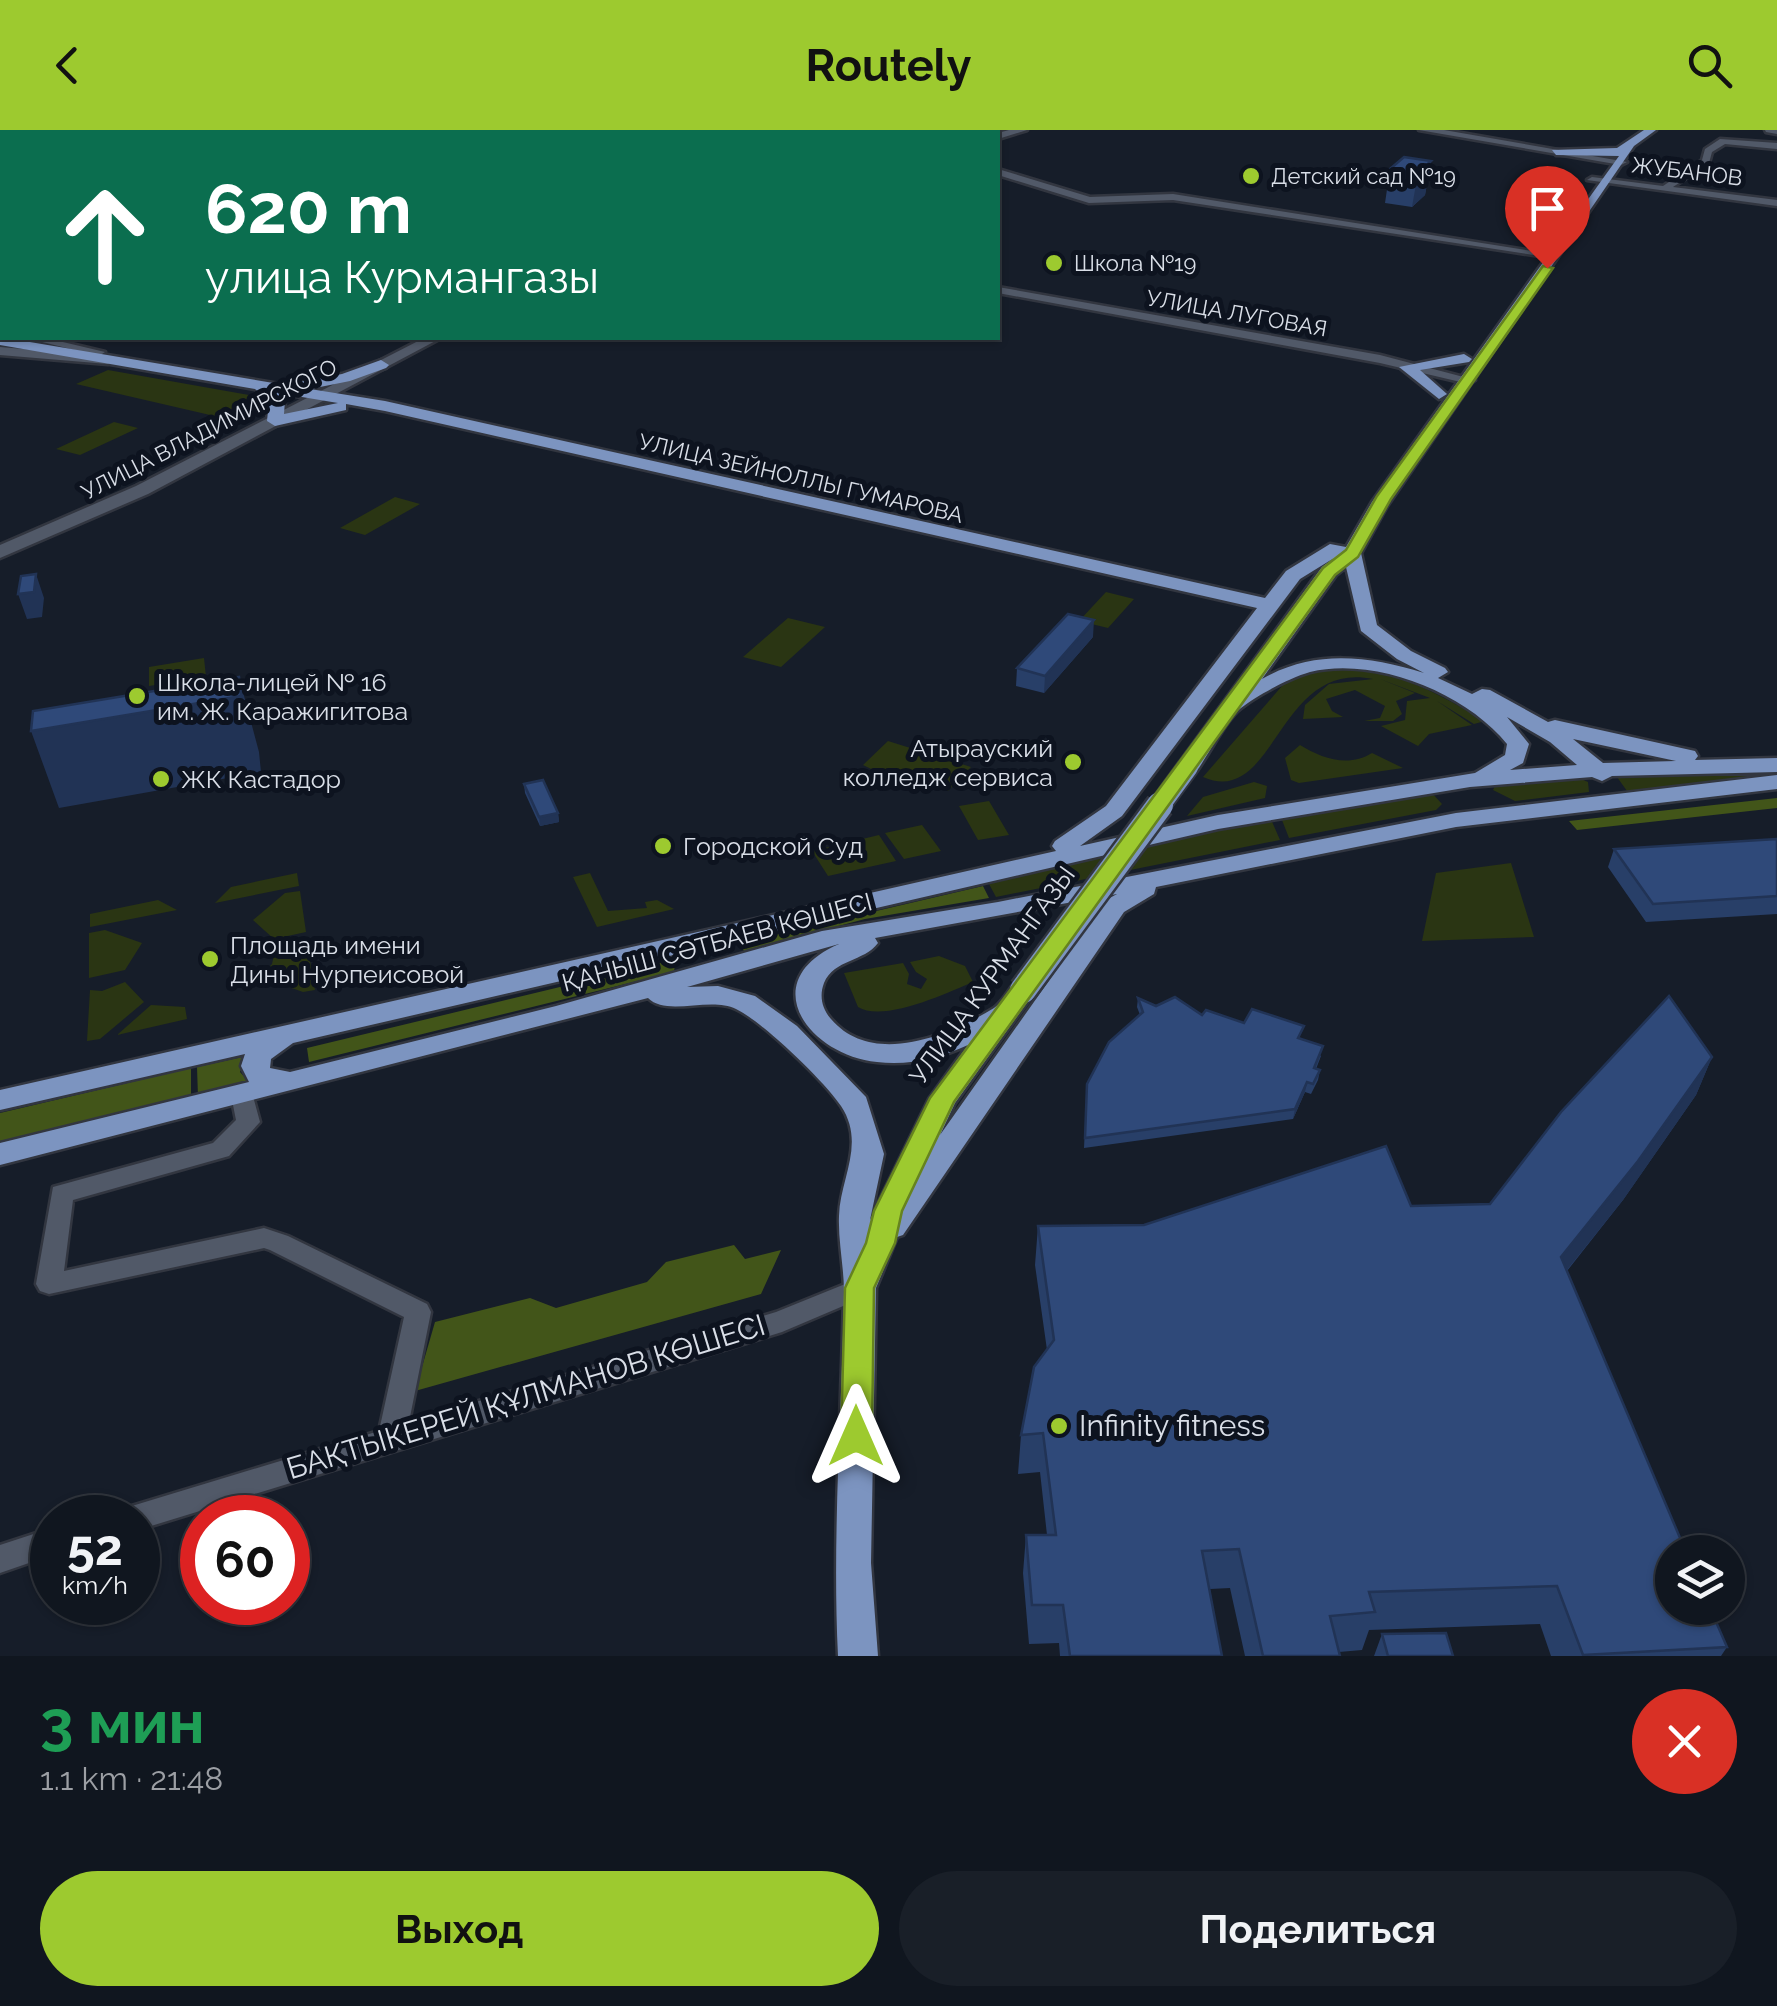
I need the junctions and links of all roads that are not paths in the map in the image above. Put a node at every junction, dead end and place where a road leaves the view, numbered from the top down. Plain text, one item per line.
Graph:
1 (1424, 130) edge
2 (1651, 130) edge
3 (1769, 130) edge
4 (1777, 132) edge
5 (1777, 146) edge
6 (1556, 152) junction
7 (1611, 165) junction
8 (1000, 173) edge
9 (1667, 187) junction
10 (1777, 203) edge
11 (1540, 253) junction
12 (1000, 290) edge
13 (430, 340) edge
14 (0, 341) edge
15 (33, 342) edge
16 (0, 352) edge
17 (1464, 359) junction
18 (115, 360) junction
19 (382, 366) junction
20 (1407, 367) junction
21 (1451, 376) junction
22 (1469, 380) junction
23 (260, 385) junction
24 (1440, 394) junction
25 (323, 396) junction
26 (385, 406) junction
27 (1432, 418) junction
28 (275, 421) junction
29 (4, 547) edge
30 (1344, 551) junction
31 (1268, 606) junction
32 (1228, 709) junction
33 (1518, 713) junction
34 (1776, 766) edge
35 (1598, 770) junction
36 (1470, 780) junction
37 (1777, 782) edge
38 (1422, 786) junction
39 (1609, 800) junction
40 (1456, 820) junction
41 (1028, 862) junction
42 (1175, 876) junction
43 (998, 910) junction
44 (662, 948) junction
45 (676, 979) junction
46 (1017, 999) junction
47 (557, 1015) junction
48 (294, 1033) junction
49 (300, 1081) junction
50 (243, 1095) junction
51 (0, 1100) edge
52 (0, 1154) edge
53 (880, 1243) junction
54 (860, 1288) junction
55 (392, 1436) junction
56 (160, 1509) edge
57 (30, 1549) edge
58 (0, 1559) edge
59 (858, 1656) edge

1 - 6 street
2 - 7 main road, УЛИЦА КУРМАНГАЗЫ
3 - 4 street
5 - 9 street
6 - 7 main road
6 - 7 main road
7 - 9 street, ЖУБАНОВ
7 - 11 main road, УЛИЦА КУРМАНГАЗЫ
7 - 22 main road, УЛИЦА КУРМАНГАЗЫ
8 - 11 street
9 - 10 street, ЖУБАНОВ
11 - 17 main road, УЛИЦА КУРМАНГАЗЫ
12 - 20 street, УЛИЦА ЛУГОВАЯ
13 - 19 street, УЛИЦА ВЛАДИМИРСКОГО
14 - 15 main road
15 - 18 main road
16 - 18 street
17 - 20 main road
17 - 21 main road, УЛИЦА КУРМАНГАЗЫ
18 - 23 main road
19 - 23 main road
19 - 25 street, УЛИЦА ВЛАДИМИРСКОГО
19 - 26 main road
20 - 21 street, УЛИЦА ЛУГОВАЯ
20 - 24 main road
21 - 22 street, УЛИЦА ЛУГОВАЯ
21 - 24 main road, УЛИЦА КУРМАНГАЗЫ
22 - 27 main road, УЛИЦА КУРМАНГАЗЫ
23 - 25 main road, УЛИЦА ЗЕЙНОЛЛЫ ГУМАРОВА
23 - 28 main road
24 - 27 main road, УЛИЦА КУРМАНГАЗЫ
25 - 26 main road, УЛИЦА ЗЕЙНОЛЛЫ ГУМАРОВА
25 - 28 street, УЛИЦА ВЛАДИМИРСКОГО
26 - 28 main road
26 - 31 main road, УЛИЦА ЗЕЙНОЛЛЫ ГУМАРОВА
27 - 30 main road, УЛИЦА КУРМАНГАЗЫ
28 - 29 street, УЛИЦА ВЛАДИМИРСКОГО
30 - 31 main road
30 - 32 main road, УЛИЦА КУРМАНГАЗЫ
30 - 33 main road
31 - 41 main road
32 - 36 main road
32 - 46 main road, УЛИЦА КУРМАНГАЗЫ, bridge
33 - 34 main road
33 - 35 main road
34 - 35 main road, ҚАНЫШ СӘТБАЕВ КӨШЕСІ
35 - 36 main road, ҚАНЫШ СӘТБАЕВ КӨШЕСІ
35 - 39 main road
36 - 38 main road, ҚАНЫШ СӘТБАЕВ КӨШЕСІ
37 - 39 main road, ҚАНЫШ СӘТБАЕВ КӨШЕСІ
38 - 40 main road
38 - 41 main road, ҚАНЫШ СӘТБАЕВ КӨШЕСІ
39 - 40 main road, ҚАНЫШ СӘТБАЕВ КӨШЕСІ
40 - 42 main road, ҚАНЫШ СӘТБАЕВ КӨШЕСІ
41 - 44 main road, ҚАНЫШ СӘТБАЕВ КӨШЕСІ
42 - 43 main road, ҚАНЫШ СӘТБАЕВ КӨШЕСІ
42 - 53 main road
43 - 45 main road, ҚАНЫШ СӘТБАЕВ КӨШЕСІ
43 - 46 main road
44 - 45 main road
44 - 48 main road, ҚАНЫШ СӘТБАЕВ КӨШЕСІ
45 - 47 main road, ҚАНЫШ СӘТБАЕВ КӨШЕСІ
46 - 53 main road, УЛИЦА КУРМАНГАЗЫ
47 - 49 main road, ҚАНЫШ СӘТБАЕВ КӨШЕСІ
47 - 54 main road
48 - 49 main road
48 - 51 main road, ҚАНЫШ СӘТБАЕВ КӨШЕСІ
49 - 50 main road, ҚАНЫШ СӘТБАЕВ КӨШЕСІ
50 - 52 main road, ҚАНЫШ СӘТБАЕВ КӨШЕСІ
50 - 55 street
53 - 54 main road, УЛИЦА КУРМАНГАЗЫ
54 - 55 street, БАҚТЫКЕРЕЙ ҚҰЛМАНОВ КӨШЕСІ
54 - 59 main road, УЛИЦА КУРМАНГАЗЫ
55 - 56 street, БАҚТЫКЕРЕЙ ҚҰЛМАНОВ КӨШЕСІ
57 - 58 street

